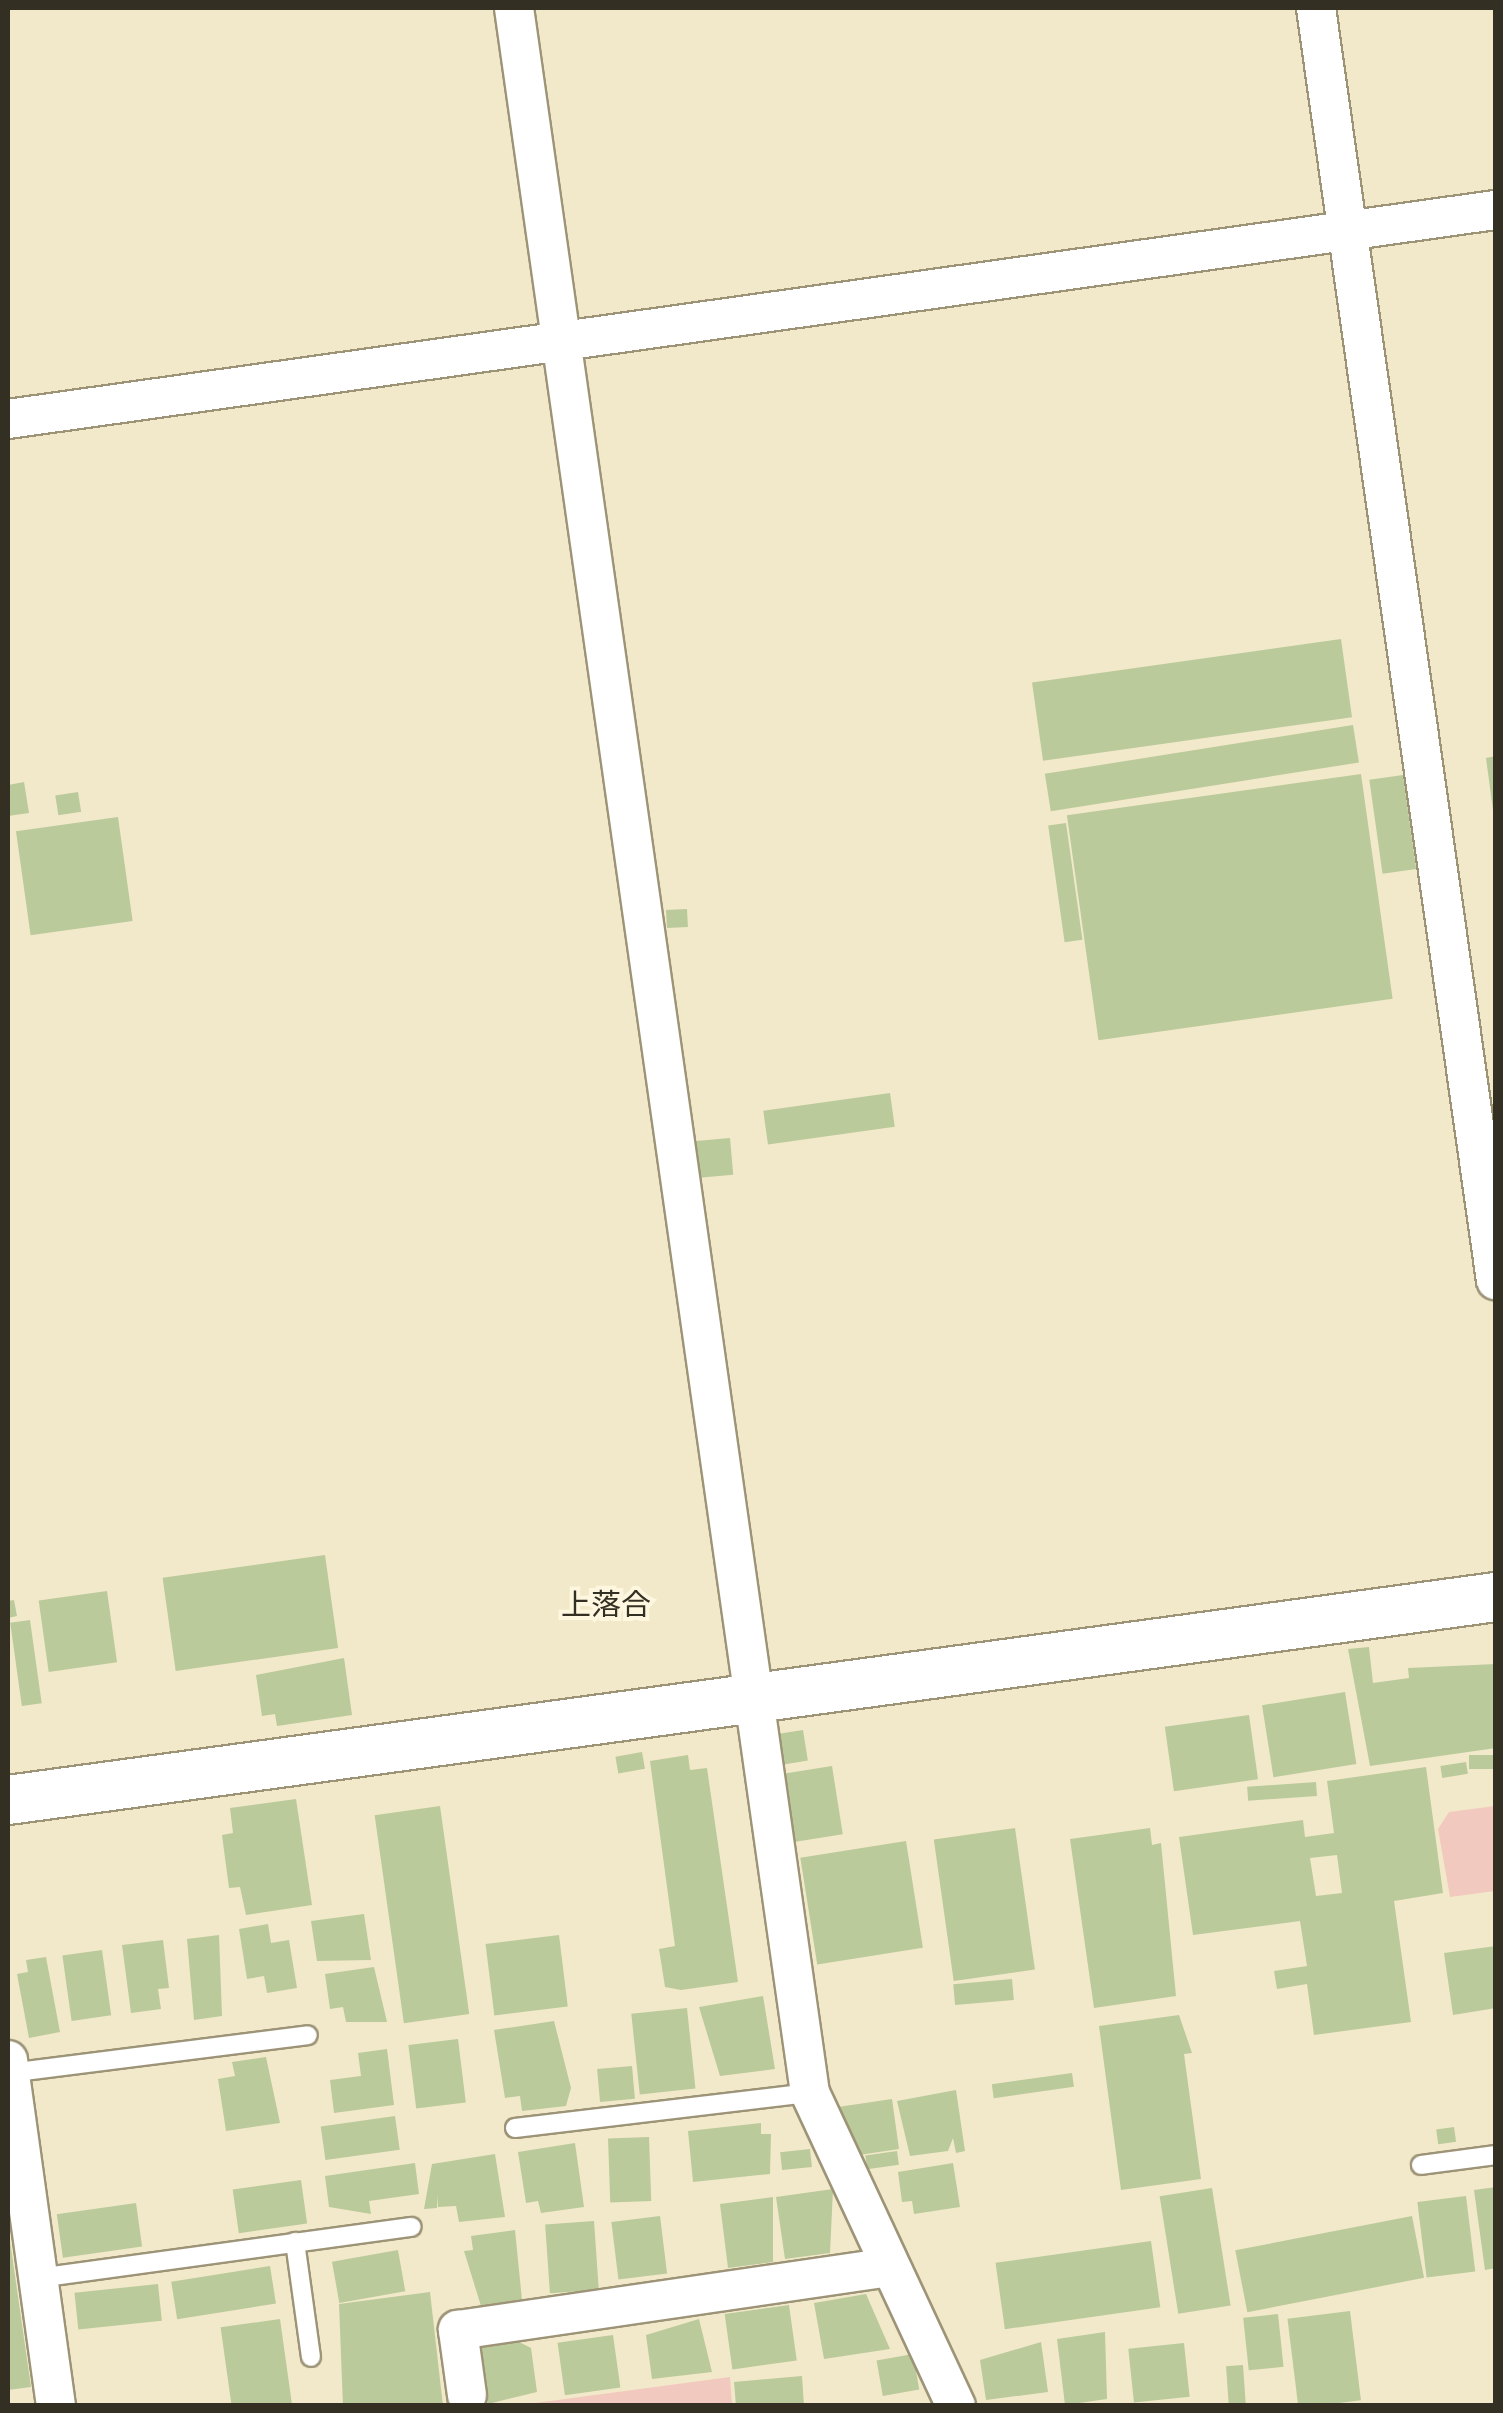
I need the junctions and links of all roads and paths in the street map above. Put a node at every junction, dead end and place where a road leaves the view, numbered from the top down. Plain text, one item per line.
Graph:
1 (514, 8) edge
2 (1316, 8) edge
3 (1496, 210) edge
4 (1348, 231) junction
5 (560, 340) junction
6 (8, 419) edge
7 (1496, 1280) edge
8 (1496, 1597) edge
9 (751, 1700) junction
10 (8, 1800) edge
11 (308, 2034) dead end
12 (8, 2067) edge
13 (810, 2094) junction
14 (515, 2128) dead end
15 (1496, 2155) edge
16 (1421, 2165) dead end
17 (412, 2226) dead end
18 (295, 2242) junction
19 (888, 2267) junction
20 (38, 2278) junction
21 (311, 2357) dead end
22 (467, 2395) dead end
23 (56, 2406) edge
24 (956, 2406) edge

1 - 5 street
2 - 4 street
3 - 4 street
4 - 5 street
4 - 7 street
5 - 6 street
5 - 9 street
8 - 9 street
9 - 10 street
9 - 13 street
11 - 12 lane
12 - 20 street
13 - 14 lane
13 - 19 street
15 - 16 lane
17 - 18 lane
18 - 20 lane
18 - 21 lane
19 - 22 street
19 - 24 street
20 - 23 street

